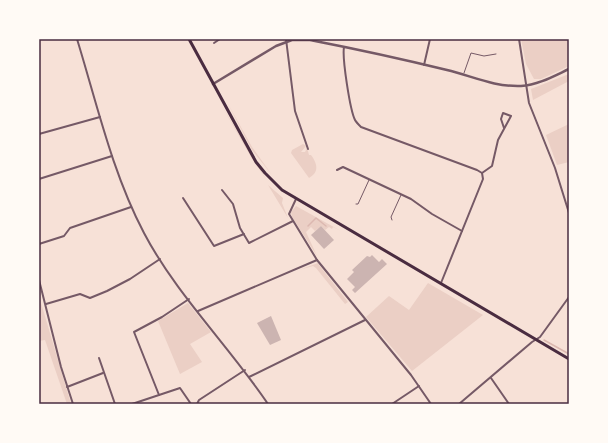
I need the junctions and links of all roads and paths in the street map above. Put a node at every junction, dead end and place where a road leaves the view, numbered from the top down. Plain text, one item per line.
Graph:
1 (77, 39) edge
2 (189, 39) edge
3 (220, 39) edge
4 (430, 39) edge
5 (519, 39) edge
6 (287, 40) edge
7 (214, 42) dead end
8 (344, 47) junction
9 (496, 54) dead end
10 (424, 64) junction
11 (569, 69) edge
12 (463, 76) junction
13 (213, 84) junction
14 (526, 86) junction
15 (100, 117) junction
16 (504, 128) junction
17 (39, 134) edge
18 (308, 149) dead end
19 (112, 156) junction
20 (337, 170) dead end
21 (482, 173) junction
22 (39, 179) edge
23 (369, 179) junction
24 (222, 190) dead end
25 (401, 194) junction
26 (183, 198) dead end
27 (296, 199) junction
28 (356, 204) dead end
29 (131, 207) junction
30 (569, 213) edge
31 (392, 220) dead end
32 (293, 221) junction
33 (462, 231) junction
34 (244, 234) junction
35 (39, 244) edge
36 (160, 259) junction
37 (317, 260) junction
38 (39, 280) edge
39 (440, 284) junction
40 (569, 297) edge
41 (189, 299) junction
42 (46, 304) junction
43 (198, 311) junction
44 (365, 320) junction
45 (536, 340) junction
46 (99, 358) dead end
47 (569, 359) edge
48 (245, 370) junction
49 (103, 373) junction
50 (250, 377) junction
51 (490, 378) junction
52 (419, 386) junction
53 (67, 387) junction
54 (159, 395) junction
55 (73, 404) edge
56 (115, 404) edge
57 (132, 404) edge
58 (191, 404) edge
59 (197, 404) edge
60 (268, 404) edge
61 (392, 404) edge
62 (431, 404) edge
63 (459, 404) edge
64 (509, 404) edge

1 - 15 street
2 - 13 main road
3 - 7 street
4 - 10 street
5 - 14 street
6 - 8 street
6 - 13 street
6 - 18 street
8 - 10 street
8 - 21 street
9 - 12 lane
10 - 12 street
11 - 14 street
12 - 14 street
13 - 27 main road
14 - 30 street
15 - 17 street
15 - 19 street
16 - 16 street
16 - 21 street
19 - 22 street
19 - 29 street
20 - 23 street
21 - 33 street
23 - 25 street
23 - 28 lane
24 - 34 street
25 - 31 lane
25 - 33 street
26 - 34 street
27 - 32 street
27 - 39 main road
29 - 35 street
29 - 36 street
32 - 34 street
32 - 37 street
33 - 39 street
36 - 41 street
36 - 42 street
37 - 43 street
37 - 44 street
38 - 42 street
39 - 45 main road
40 - 45 street
41 - 43 street
41 - 54 street
42 - 53 street
43 - 48 street
44 - 50 street
44 - 52 street
45 - 47 main road
45 - 51 street
46 - 49 street
48 - 50 street
48 - 59 street
49 - 53 street
49 - 56 street
50 - 60 street
51 - 63 street
51 - 64 street
52 - 61 street
52 - 62 street
53 - 55 street
54 - 57 street
54 - 58 street

